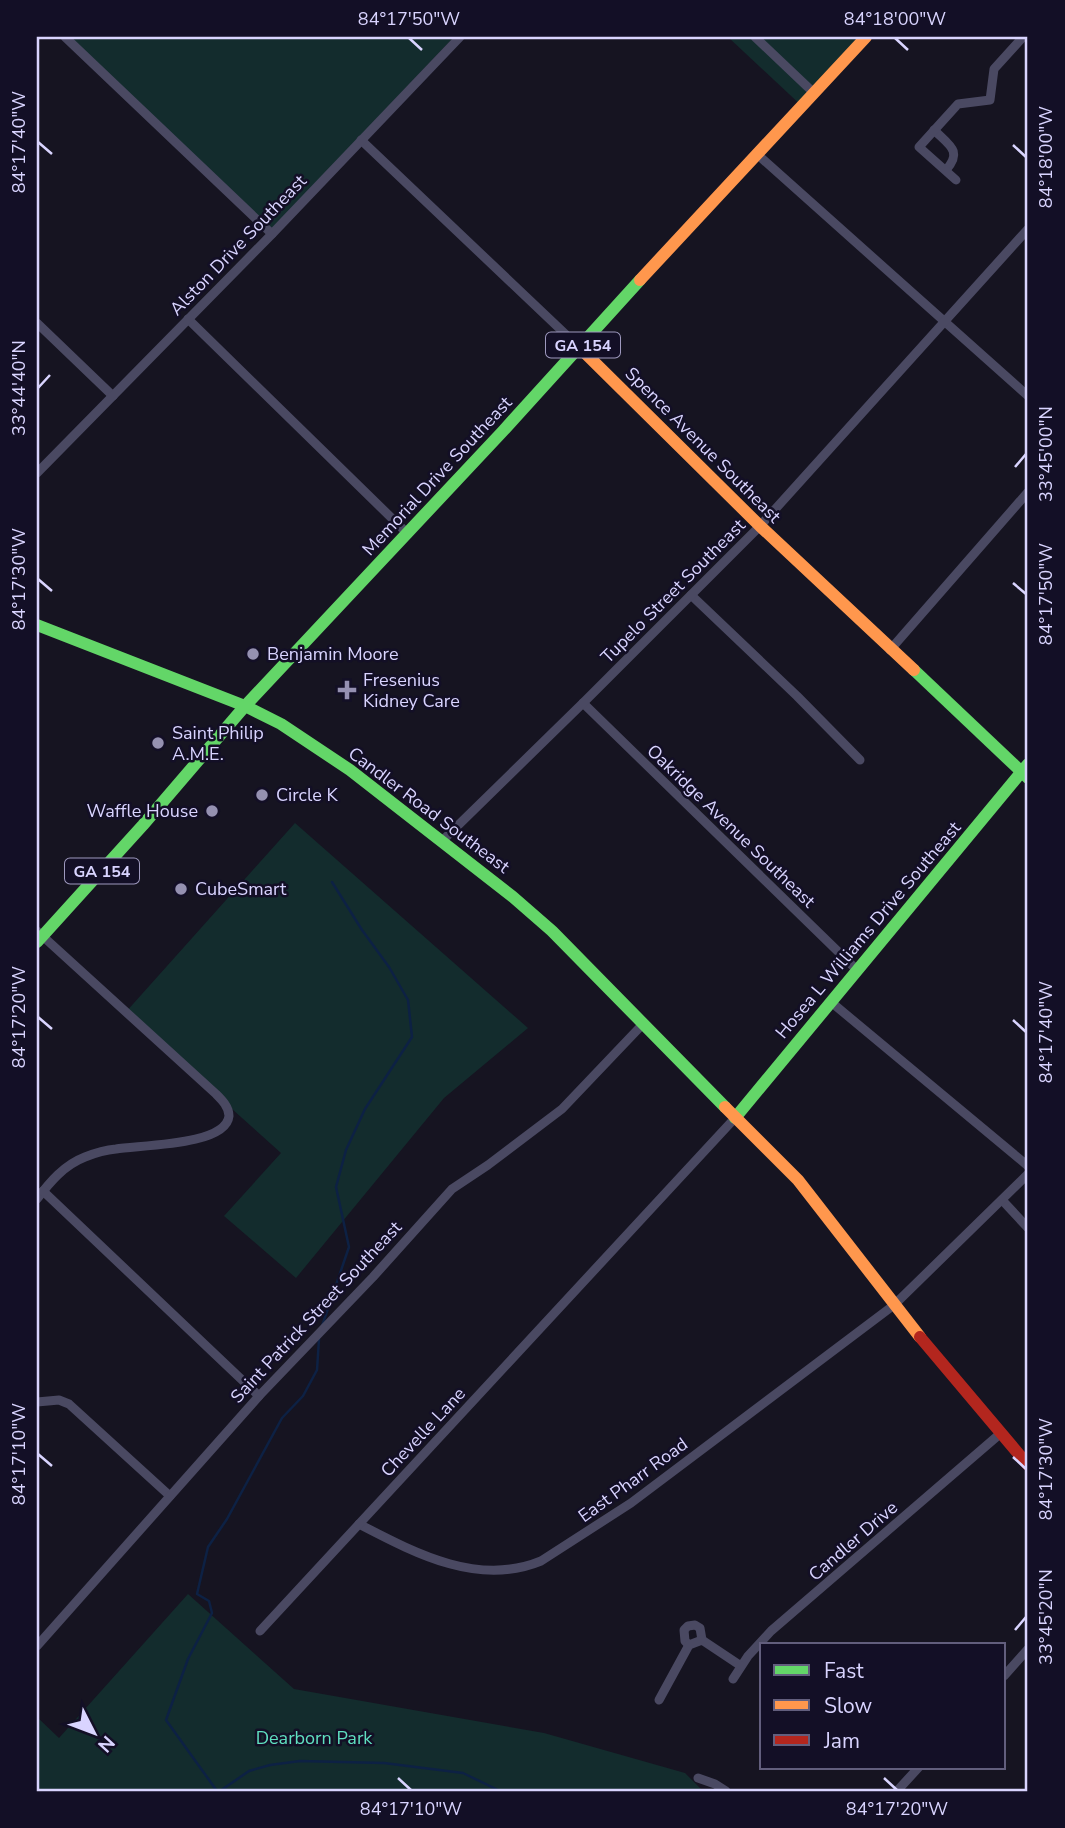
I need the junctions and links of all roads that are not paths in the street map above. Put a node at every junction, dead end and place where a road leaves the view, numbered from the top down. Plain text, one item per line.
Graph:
1 (65, 37) edge
2 (460, 37) edge
3 (755, 37) edge
4 (866, 37) edge
5 (1023, 37) edge
6 (814, 93) junction
7 (934, 130) junction
8 (361, 140) junction
9 (758, 155) junction
10 (946, 170) junction
11 (956, 180) dead end
12 (1028, 229) edge
13 (272, 234) junction
14 (188, 319) junction
15 (944, 321) junction
16 (37, 323) edge
17 (580, 348) junction
18 (113, 396) junction
19 (1028, 396) edge
20 (37, 473) edge
21 (1028, 492) edge
22 (760, 526) junction
23 (408, 534) junction
24 (691, 595) junction
25 (37, 625) edge
26 (890, 650) junction
27 (583, 703) junction
28 (244, 706) junction
29 (860, 760) dead end
30 (1026, 771) edge
31 (442, 841) junction
32 (38, 937) edge
33 (857, 971) junction
34 (831, 1002) junction
35 (642, 1025) junction
36 (735, 1118) junction
37 (1028, 1166) edge
38 (1028, 1174) edge
39 (40, 1195) edge
40 (1002, 1200) junction
41 (1028, 1228) edge
42 (894, 1305) junction
43 (259, 1396) junction
44 (37, 1402) edge
45 (1001, 1433) junction
46 (1028, 1465) edge
47 (170, 1496) junction
48 (359, 1524) junction
49 (260, 1632) dead end
50 (702, 1640) junction
51 (761, 1643) edge
52 (689, 1644) junction
53 (760, 1644) edge
54 (37, 1646) edge
55 (1028, 1649) edge
56 (741, 1666) junction
57 (1006, 1674) edge
58 (733, 1679) dead end
59 (659, 1700) dead end
60 (917, 1769) edge
61 (698, 1778) dead end
62 (726, 1791) edge
63 (897, 1791) edge

1 - 13 street
2 - 8 street, Alston Drive Southeast
3 - 6 street
4 - 6 main road, Memorial Drive Southeast / GA 154
5 - 7 street
6 - 9 main road, Memorial Drive Southeast / GA 154
7 - 10 street
7 - 10 street
8 - 13 street, Alston Drive Southeast
8 - 17 street, Spence Avenue Southeast
9 - 15 street
9 - 17 main road, Memorial Drive Southeast / GA 154
10 - 11 street
12 - 15 street, Tupelo Street Southeast
13 - 14 street, Alston Drive Southeast
14 - 18 street, Alston Drive Southeast
14 - 23 street
15 - 19 street
15 - 22 street, Tupelo Street Southeast
16 - 18 street
17 - 22 main road, Spence Avenue Southeast
17 - 23 main road, Memorial Drive Southeast / GA 154
18 - 20 street, Alston Drive Southeast
21 - 26 street
22 - 24 street, Tupelo Street Southeast
22 - 26 main road, Spence Avenue Southeast
23 - 28 main road, Memorial Drive Southeast / GA 154
24 - 27 street, Tupelo Street Southeast
24 - 29 street
25 - 28 main road, Candler Road Southeast
26 - 30 main road, Spence Avenue Southeast
27 - 31 street, Tupelo Street Southeast
27 - 33 street, Oakridge Avenue Southeast
28 - 31 main road, Candler Road Southeast
28 - 32 main road, Memorial Drive Southeast / GA 154
30 - 33 main road, Hosea L Williams Drive Southeast
31 - 35 main road, Candler Road Southeast
32 - 39 street
33 - 34 main road, Hosea L Williams Drive Southeast
34 - 36 main road, Hosea L Williams Drive Southeast
34 - 37 street
35 - 36 main road, Candler Road Southeast
35 - 43 street, Saint Patrick Street Southeast
36 - 42 main road, Candler Road Southeast
36 - 48 street, Chevelle Lane
38 - 40 street, East Pharr Road
39 - 43 street
40 - 41 street
40 - 42 street, East Pharr Road
42 - 45 main road, Candler Road Southeast
42 - 48 street, East Pharr Road
43 - 47 street, Saint Patrick Street Southeast
44 - 47 street
45 - 46 main road, Candler Road Southeast
45 - 51 street, Candler Drive
47 - 54 street, Saint Patrick Street Southeast
48 - 49 street, Chevelle Lane
50 - 52 street
50 - 52 street
50 - 56 street
52 - 59 street
53 - 56 street, Candler Drive
55 - 57 street
56 - 58 street, Candler Drive
60 - 63 street
61 - 62 street

